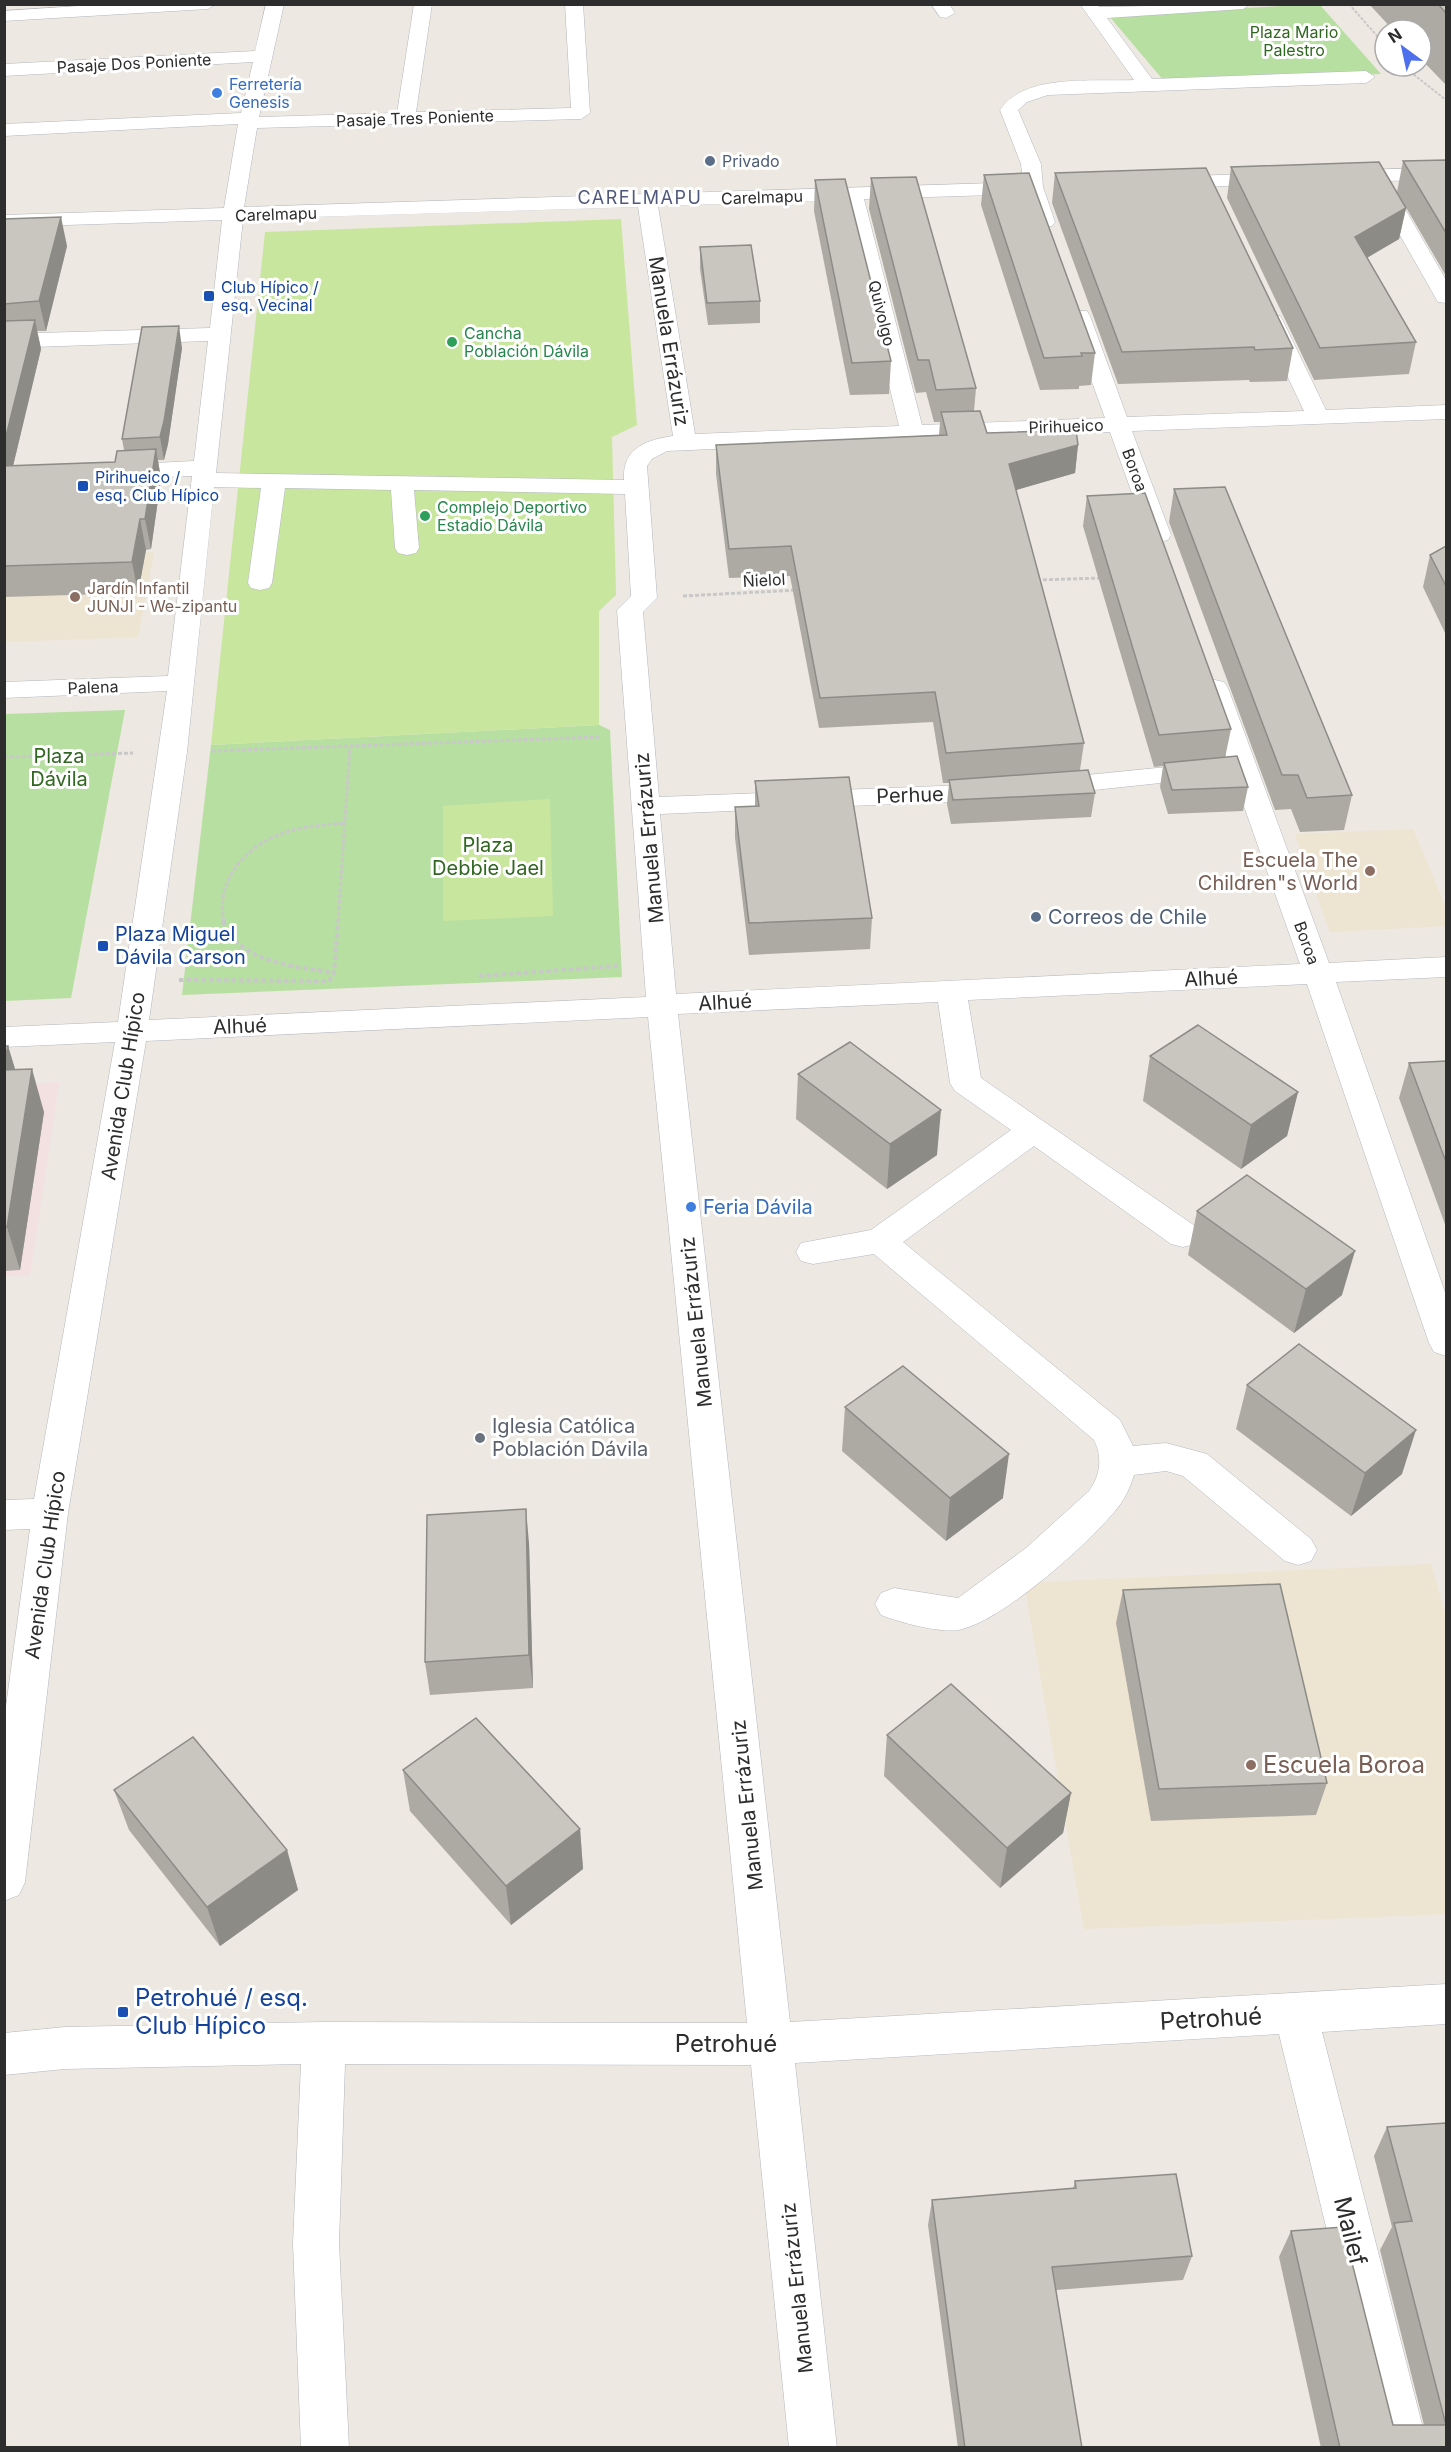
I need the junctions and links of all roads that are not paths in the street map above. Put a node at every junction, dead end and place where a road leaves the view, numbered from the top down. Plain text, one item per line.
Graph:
1 (208, 4) edge
2 (275, 4) edge
3 (423, 4) edge
4 (574, 4) edge
5 (1243, 4) edge
6 (1091, 9) edge
7 (4, 16) edge
8 (263, 57) junction
9 (4, 70) edge
10 (1366, 77) dead end
11 (1147, 85) junction
12 (406, 118) junction
13 (249, 120) junction
14 (4, 130) edge
15 (1446, 173) edge
16 (1375, 175) junction
17 (1319, 177) edge
18 (1296, 178) edge
19 (1206, 181) junction
20 (1144, 183) edge
21 (1044, 187) junction
22 (853, 194) junction
23 (647, 201) junction
24 (1218, 207) edge
25 (232, 215) junction
26 (4, 221) edge
27 (1052, 240) edge
28 (1072, 295) edge
29 (1446, 297) edge
30 (1264, 304) edge
31 (220, 334) junction
32 (4, 341) edge
33 (1446, 412) edge
34 (1318, 417) junction
35 (1119, 424) junction
36 (912, 432) junction
37 (685, 441) junction
38 (87, 473) edge
39 (205, 474) junction
40 (274, 481) junction
41 (402, 483) junction
42 (637, 487) junction
43 (407, 548) dead end
44 (1166, 555) edge
45 (260, 583) dead end
46 (1205, 662) edge
47 (181, 683) junction
48 (4, 690) edge
49 (1244, 770) junction
50 (646, 806) junction
51 (1446, 967) edge
52 (1318, 973) junction
53 (951, 991) junction
54 (662, 1005) junction
55 (132, 1031) junction
56 (4, 1037) edge
57 (1034, 1130) junction
58 (1183, 1235) dead end
59 (880, 1241) junction
60 (813, 1252) dead end
61 (1446, 1343) edge
62 (1118, 1462) junction
63 (50, 1513) junction
64 (4, 1515) edge
65 (1298, 1550) dead end
66 (894, 1604) dead end
67 (4, 1881) edge
68 (1446, 2004) edge
69 (1296, 2014) junction
70 (324, 2043) junction
71 (772, 2044) junction
72 (4, 2054) edge
73 (325, 2448) edge
74 (813, 2448) edge
75 (1404, 2448) edge

1 - 7 street
2 - 8 street, Avenida Club Hípico
3 - 12 street
4 - 12 street, Pasaje Tres Poniente
5 - 6 street
6 - 11 street
8 - 9 street, Pasaje Dos Poniente
8 - 13 street, Avenida Club Hípico
10 - 11 street
11 - 21 street
12 - 13 street, Pasaje Tres Poniente
13 - 14 street, Pasaje Tres Poniente
13 - 25 street, Avenida Club Hípico
15 - 16 street
16 - 17 street
16 - 29 street
18 - 19 street
19 - 20 street
19 - 24 street
21 - 22 street, Carelmapu
21 - 27 street
22 - 23 street, Carelmapu
22 - 36 street, Quivolgo
23 - 25 street, Carelmapu
23 - 37 street, Manuela Errázuriz
25 - 26 street, Carelmapu
25 - 31 street, Avenida Club Hípico
28 - 35 street, Boroa
30 - 34 street
31 - 32 street
31 - 39 street, Avenida Club Hípico
33 - 34 street, Pirihueico
34 - 35 street, Pirihueico
35 - 36 street, Pirihueico
35 - 44 street, Boroa
36 - 37 street, Pirihueico
37 - 42 street, Manuela Errázuriz
38 - 39 street
39 - 40 street
39 - 47 street, Avenida Club Hípico
40 - 41 street
40 - 45 street
41 - 42 street
41 - 43 street
42 - 50 street, Manuela Errázuriz
46 - 49 street, Boroa
47 - 48 street, Palena
47 - 55 street, Avenida Club Hípico
49 - 50 street, Perhue
49 - 52 street, Boroa
50 - 54 street, Manuela Errázuriz
51 - 52 street, Alhué
52 - 53 street, Alhué
52 - 61 street, Boroa
53 - 54 street, Alhué
53 - 57 street
54 - 55 street, Alhué
54 - 71 street, Manuela Errázuriz
55 - 56 street, Alhué
55 - 63 street, Avenida Club Hípico
57 - 58 street
57 - 59 street
59 - 60 street
59 - 62 street
62 - 65 street
62 - 66 street
63 - 64 street
63 - 67 street, Avenida Club Hípico
68 - 69 street, Petrohué
69 - 71 street, Petrohué
69 - 75 street, Mailef
70 - 71 street, Petrohué
70 - 72 street, Petrohué
70 - 73 street
71 - 74 street, Manuela Errázuriz

